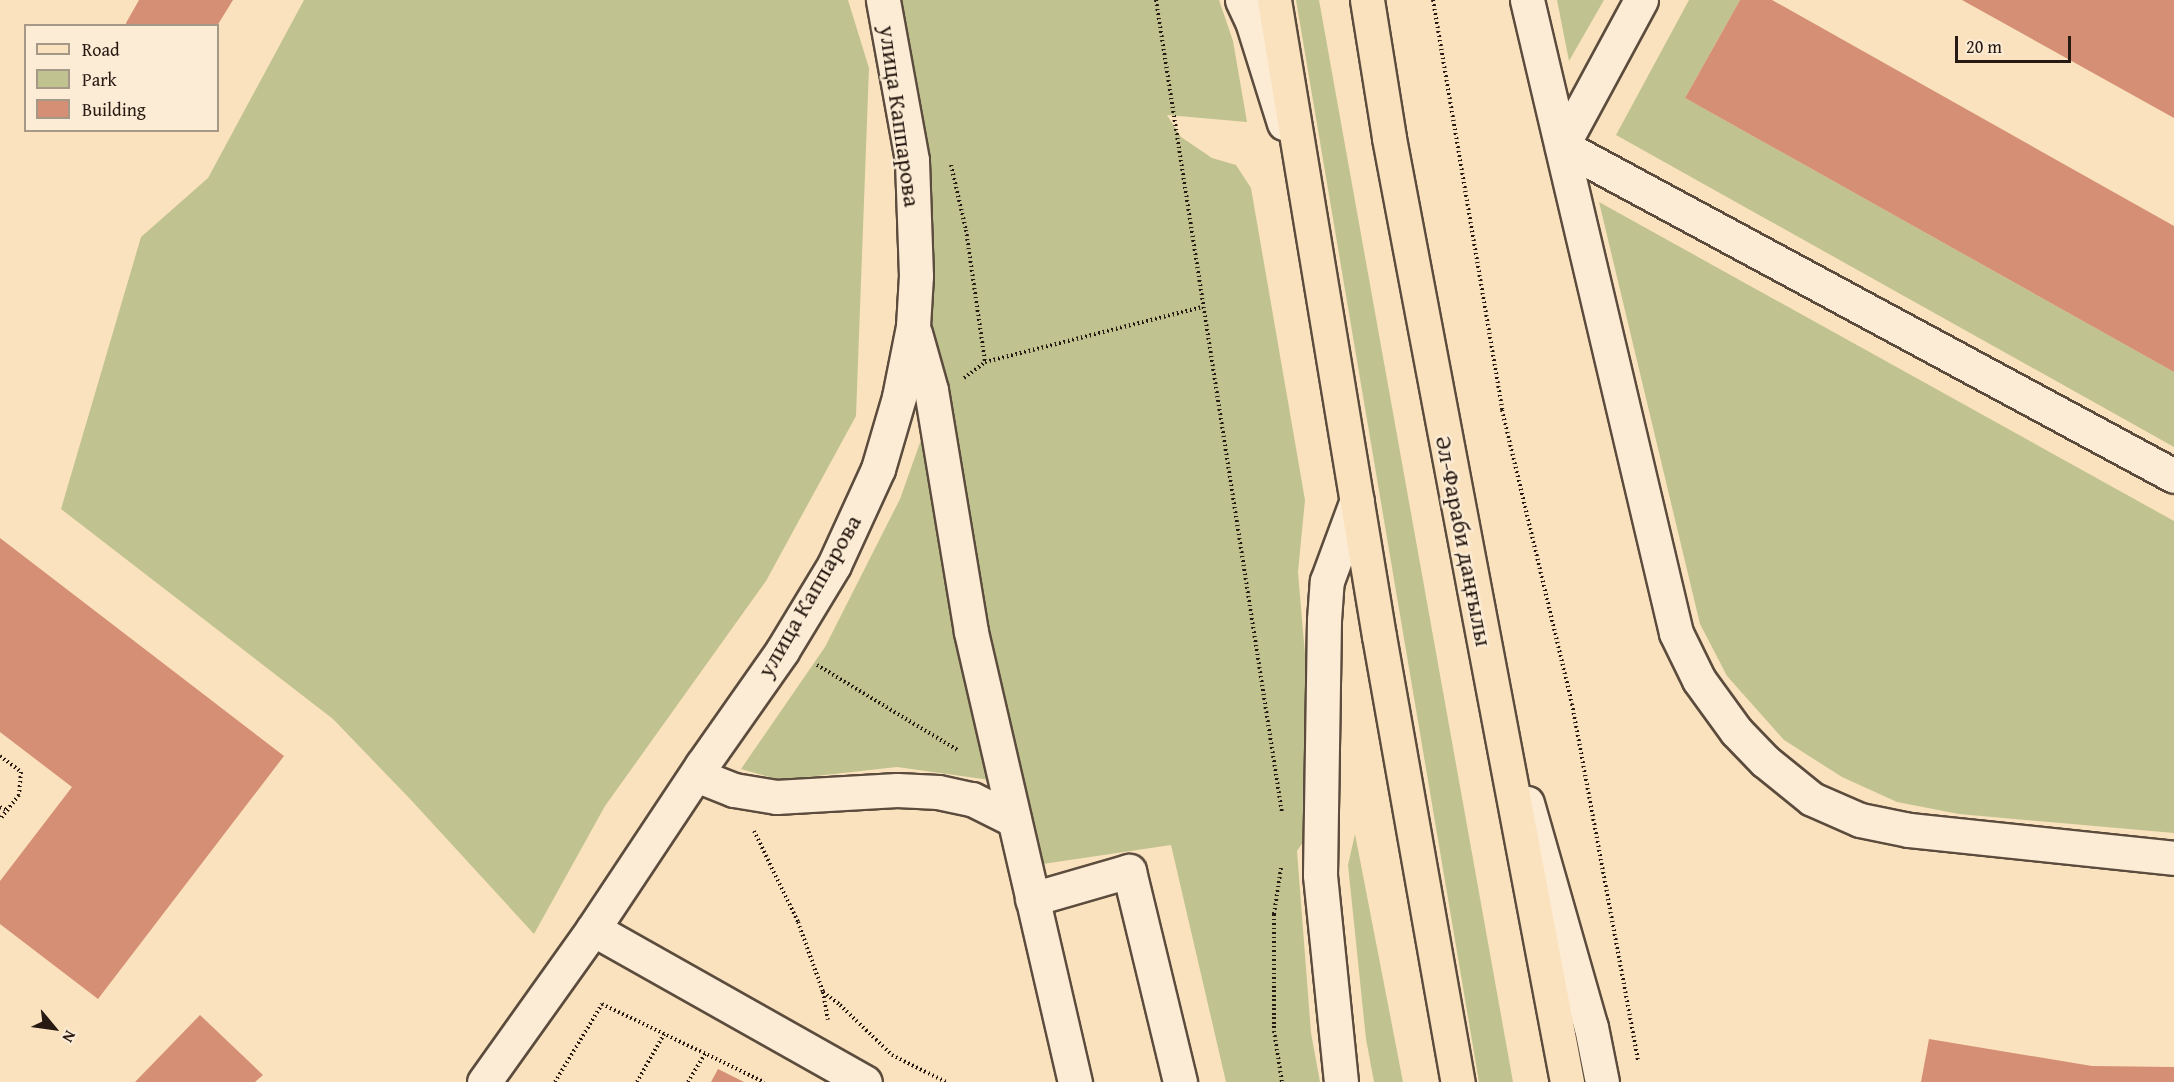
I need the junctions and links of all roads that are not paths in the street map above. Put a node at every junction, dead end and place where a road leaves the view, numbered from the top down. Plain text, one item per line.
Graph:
1 (883, 0) edge
2 (1242, 0) edge
3 (1274, 0) edge
4 (1367, 0) edge
5 (1527, 0) edge
6 (1641, 0) edge
7 (1562, 146) junction
8 (1306, 191) junction
9 (913, 326) junction
10 (2174, 476) edge
11 (1357, 501) junction
12 (1488, 666) junction
13 (696, 775) junction
14 (1014, 820) junction
15 (2174, 858) edge
16 (1032, 899) junction
17 (593, 929) junction
18 (484, 1082) edge
19 (865, 1082) edge
20 (1075, 1082) edge
21 (1180, 1082) edge
22 (1341, 1082) edge
23 (1458, 1082) edge
24 (1567, 1082) edge
25 (1602, 1082) edge

1 - 9 street, улица Каппарова
2 - 8 street
3 - 8 main road
4 - 12 main road, Әл-Фараби даңғылы
5 - 7 street
6 - 7 street
7 - 10 street
7 - 15 street
8 - 11 main road
9 - 13 street, улица Каппарова
9 - 14 street
11 - 22 street
11 - 23 main road
12 - 24 main road, Әл-Фараби даңғылы
12 - 25 street
13 - 14 street
13 - 17 street, улица Каппарова
14 - 16 street
16 - 20 street
16 - 21 street
17 - 18 street, улица Каппарова
17 - 19 street

